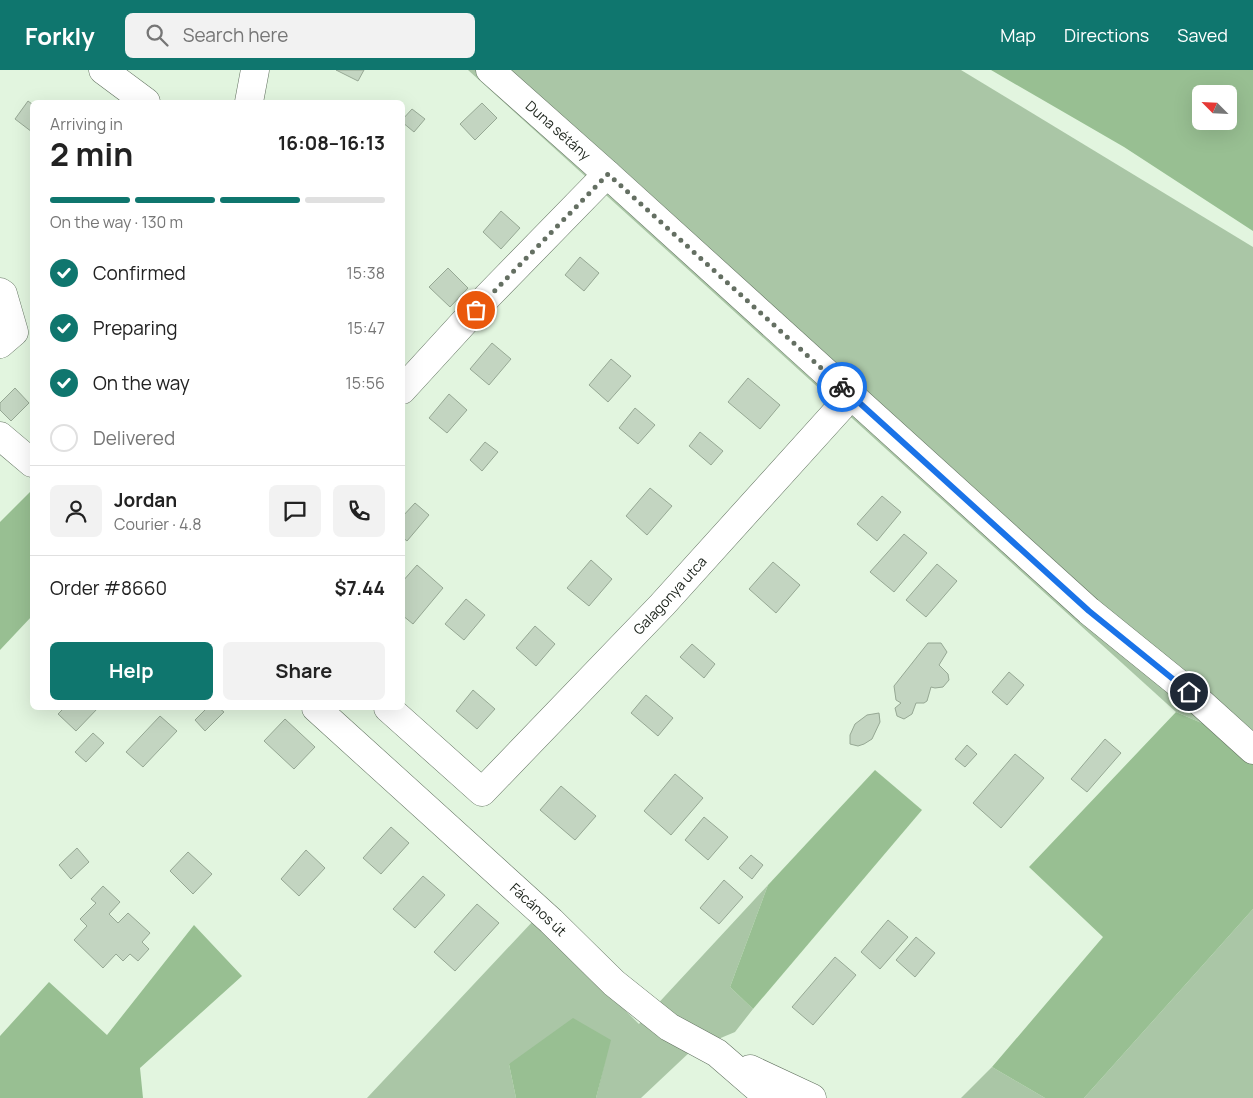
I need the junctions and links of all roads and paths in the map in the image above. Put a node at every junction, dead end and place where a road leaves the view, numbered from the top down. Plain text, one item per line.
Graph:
1 (103, 70) edge
2 (255, 70) edge
3 (490, 70) edge
4 (143, 100) edge
5 (250, 100) edge
6 (608, 174) junction
7 (2, 293) edge
8 (16, 333) edge
9 (405, 387) edge
10 (850, 394) junction
11 (0, 436) edge
12 (30, 461) edge
13 (318, 710) edge
14 (390, 710) edge
15 (1253, 750) edge
16 (717, 1053) junction
17 (769, 1098) edge
18 (812, 1098) edge

1 - 4 street
2 - 5 street
3 - 6 street, Duna sétány
6 - 9 street
6 - 10 street, Duna sétány
7 - 8 street
10 - 14 street, Galagonya utca
10 - 15 street, Duna sétány
11 - 12 street
13 - 16 street, Fácános út
16 - 17 street, Fácános út
16 - 18 street

